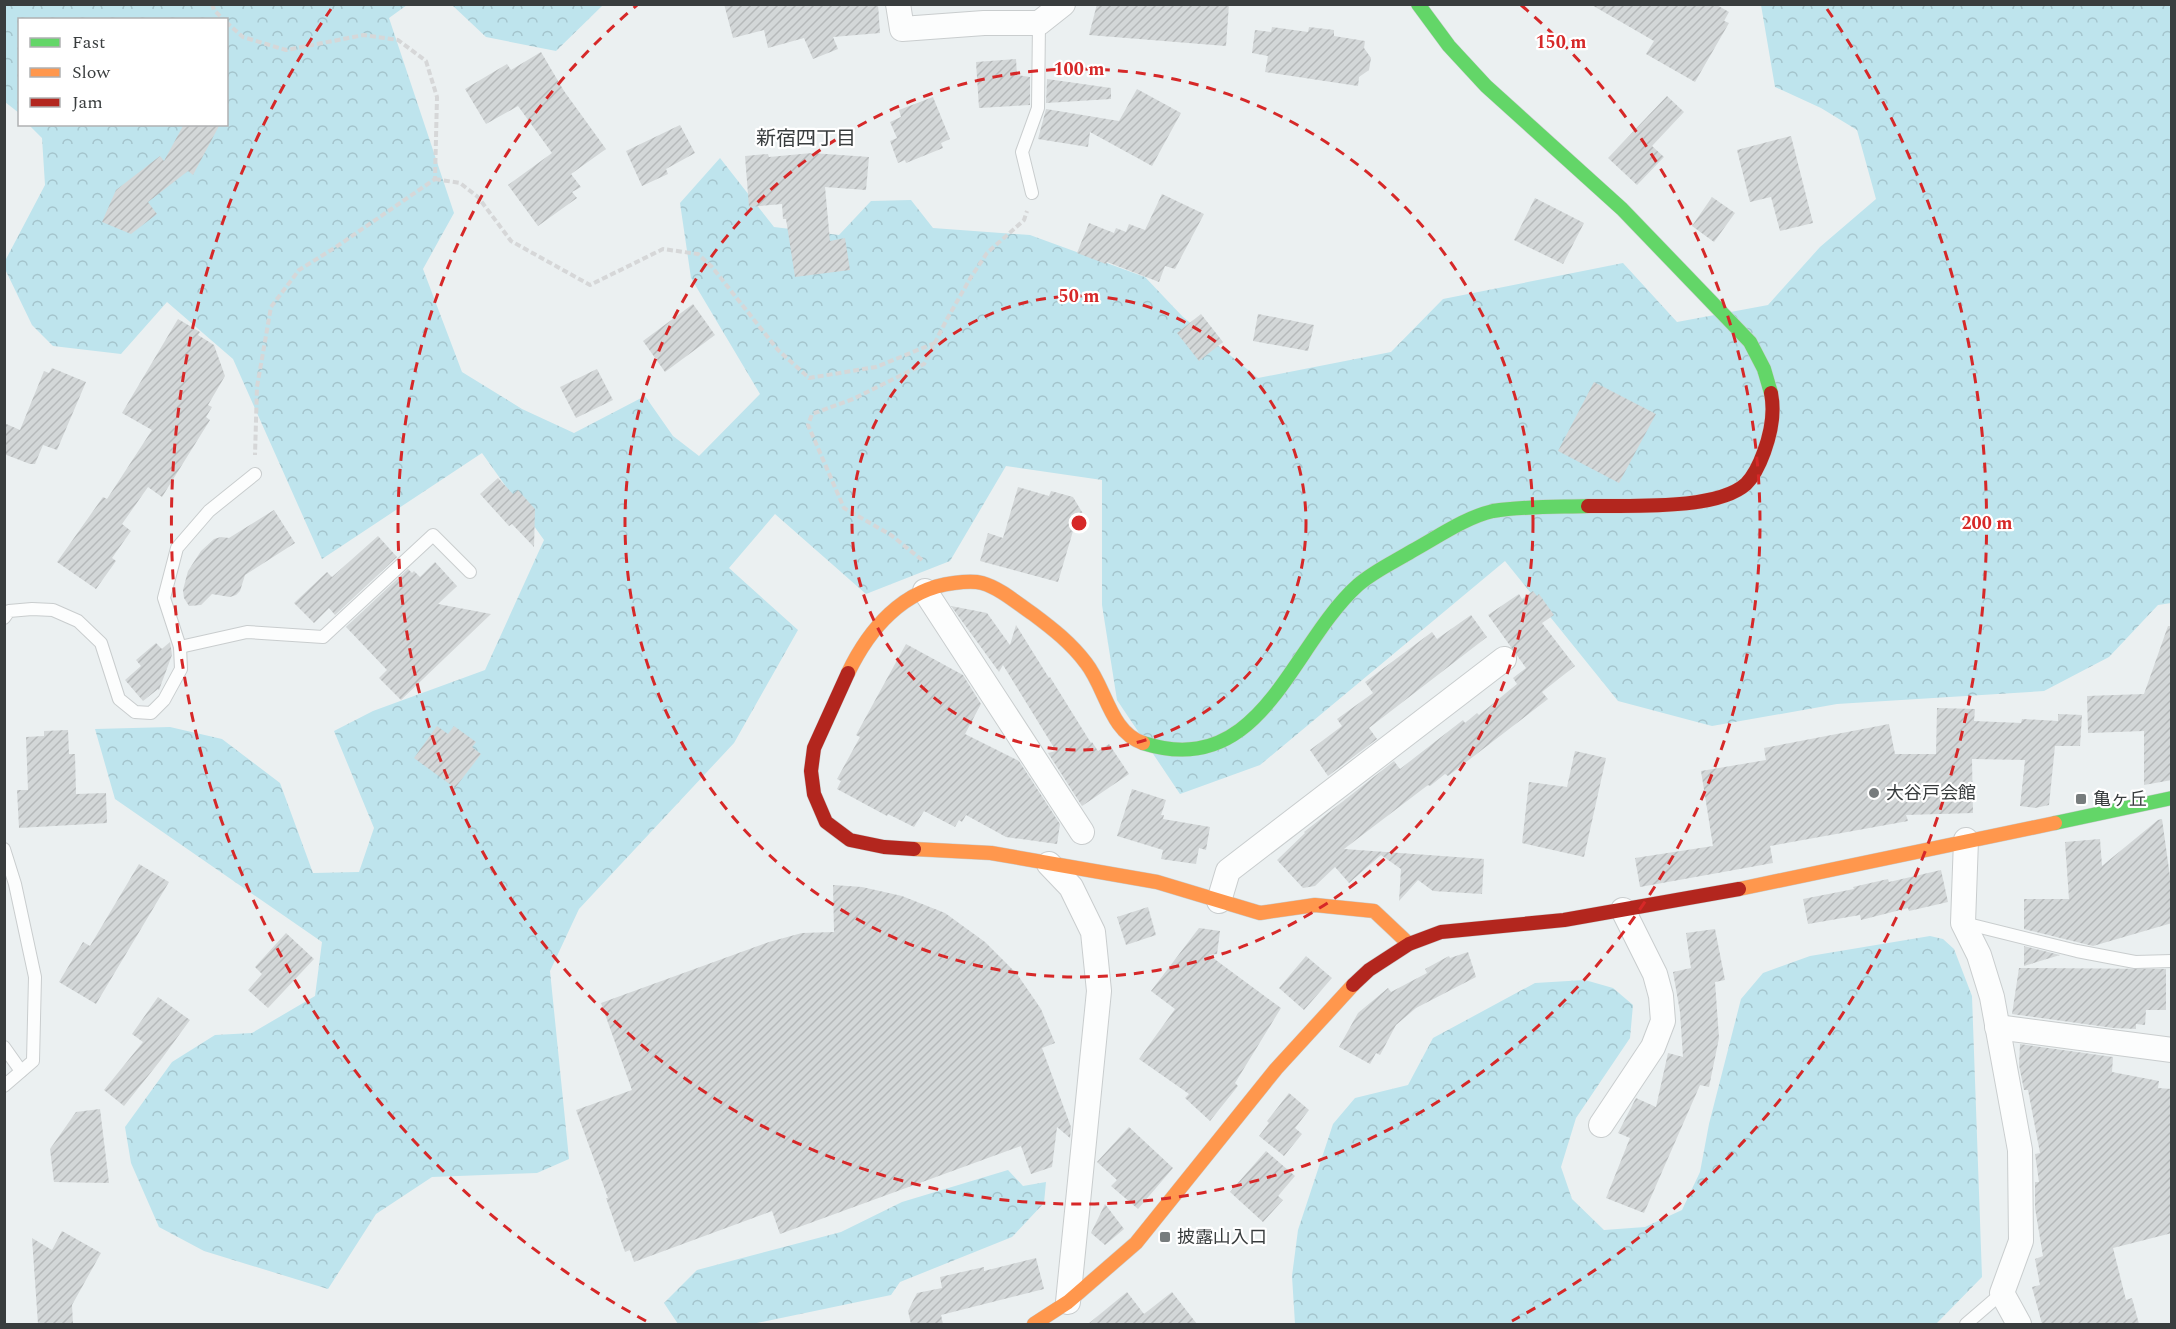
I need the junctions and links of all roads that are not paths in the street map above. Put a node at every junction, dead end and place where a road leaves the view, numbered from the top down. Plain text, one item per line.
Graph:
1 (898, 4) edge
2 (1063, 4) edge
3 (1419, 4) edge
4 (1039, 23) junction
5 (1032, 193) road end
6 (255, 474) road end
7 (470, 572) dead end
8 (934, 587) junction
9 (4, 618) edge
10 (180, 647) junction
11 (1504, 659) dead end
12 (2172, 798) edge
13 (1082, 832) dead end
14 (1966, 840) junction
15 (4, 849) edge
16 (1049, 864) junction
17 (1219, 901) junction
18 (1623, 910) junction
19 (1963, 923) junction
20 (1409, 944) junction
21 (2172, 961) edge
22 (1997, 1027) junction
23 (4, 1047) edge
24 (2172, 1050) edge
25 (21, 1071) junction
26 (4, 1086) edge
27 (1600, 1125) dead end
28 (2002, 1293) junction
29 (1068, 1302) junction
30 (1034, 1324) edge
31 (1966, 1324) edge
32 (2019, 1324) edge

1 - 4 street
2 - 4 street
3 - 8 street
4 - 5 lane
6 - 10 lane
7 - 10 lane
8 - 13 street
8 - 16 street
9 - 10 lane
11 - 17 street
12 - 14 street
14 - 18 street
14 - 19 street
15 - 25 lane
16 - 17 street
16 - 29 street
17 - 20 street
18 - 20 street
18 - 27 street
19 - 21 lane
19 - 22 street
20 - 29 street
22 - 24 street
22 - 28 street
23 - 25 lane
25 - 26 lane
28 - 31 lane
28 - 32 street
29 - 30 street

